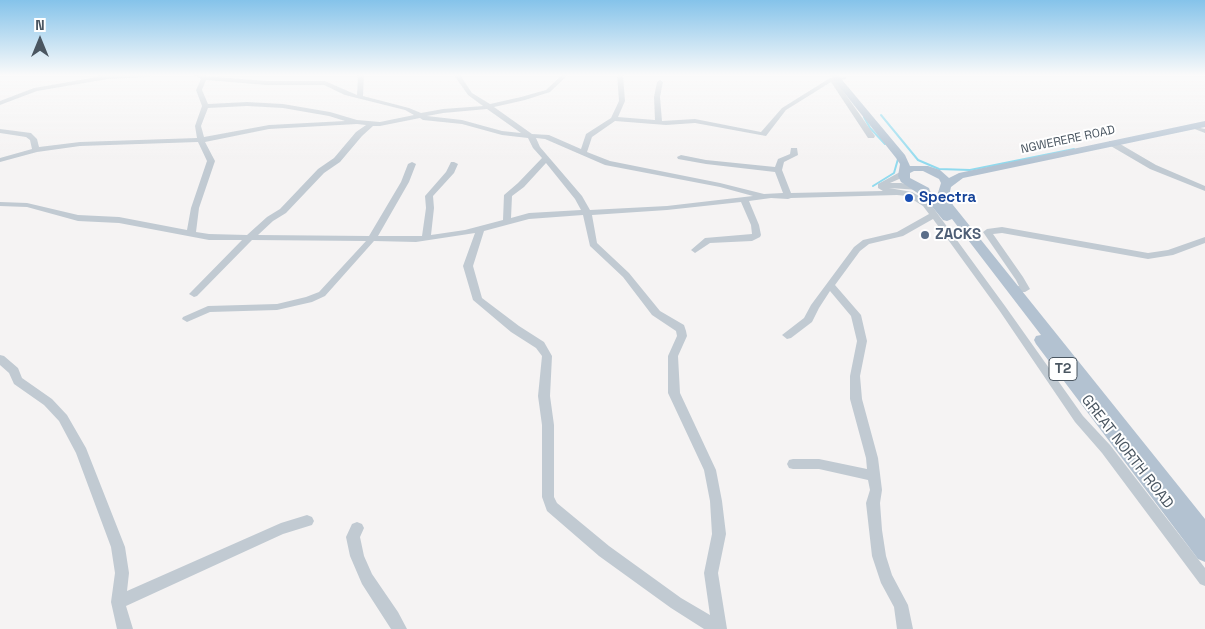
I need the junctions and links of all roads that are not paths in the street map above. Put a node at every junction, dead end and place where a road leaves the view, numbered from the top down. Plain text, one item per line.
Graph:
1 (240, 104) edge
2 (254, 104) edge
3 (389, 104) edge
4 (483, 104) edge
5 (503, 104) edge
6 (621, 104) edge
7 (657, 104) edge
8 (792, 104) edge
9 (853, 104) edge
10 (860, 104) edge
11 (864, 104) edge
12 (205, 106) joint
13 (488, 108) junction
14 (419, 115) junction
15 (409, 118) junction
16 (614, 119) junction
17 (357, 122) junction
18 (659, 122) junction
19 (370, 124) junction
20 (1205, 124) edge
21 (1194, 126) junction
22 (0, 131) edge
23 (1205, 131) edge
24 (531, 136) junction
25 (871, 136) dead end
26 (202, 140) junction
27 (1112, 143) junction
28 (36, 150) junction
29 (794, 150) dead end
30 (583, 154) junction
31 (681, 157) dead end
32 (546, 158) junction
33 (0, 160) edge
34 (412, 164) dead end
35 (454, 164) dead end
36 (922, 167) junction
37 (778, 170) junction
38 (904, 172) junction
39 (967, 174) junction
40 (883, 186) junction
41 (944, 187) junction
42 (918, 188) junction
43 (1205, 189) edge
44 (861, 192) junction
45 (894, 193) junction
46 (771, 196) junction
47 (788, 197) junction
48 (744, 200) junction
49 (0, 204) edge
50 (587, 213) junction
51 (934, 215) junction
52 (507, 221) junction
53 (480, 230) junction
54 (191, 234) junction
55 (248, 238) junction
56 (426, 238) junction
57 (371, 239) junction
58 (1205, 240) edge
59 (696, 250) dead end
60 (830, 285) junction
61 (1013, 289) junction
62 (194, 294) dead end
63 (187, 319) dead end
64 (787, 335) dead end
65 (0, 359) edge
66 (793, 464) dead end
67 (874, 476) junction
68 (307, 520) dead end
69 (357, 528) dead end
70 (1205, 533) edge
71 (1205, 554) edge
72 (1205, 579) edge
73 (118, 602) junction
74 (125, 629) edge
75 (399, 629) edge
76 (718, 629) edge
77 (905, 629) edge

1 - 12 street
2 - 17 street
3 - 14 street
4 - 13 street
5 - 13 street
6 - 16 street
7 - 18 street
8 - 18 street
9 - 25 street
10 - 38 main road
11 - 36 main road
12 - 26 street
13 - 14 street
13 - 24 street
14 - 15 street
15 - 19 street
15 - 24 street
16 - 18 street
16 - 30 street
17 - 19 street
17 - 26 street
19 - 55 street
20 - 21 main road, NGWERERE ROAD
21 - 23 street
21 - 27 main road, NGWERERE ROAD
22 - 28 street
24 - 30 street
24 - 32 street
26 - 28 street
26 - 54 street
27 - 39 main road, NGWERERE ROAD
27 - 43 street
28 - 33 street
29 - 37 street
30 - 46 street
31 - 37 street
32 - 50 street
32 - 52 street
34 - 57 street
35 - 56 street
36 - 38 main road
36 - 39 main road
36 - 41 main road
37 - 47 street
38 - 40 street
38 - 42 main road, GREAT NORTH ROAD
39 - 41 main road
40 - 42 street
40 - 44 street
40 - 45 street
41 - 42 main road
41 - 61 main road, GREAT NORTH ROAD / T2
42 - 71 main road, GREAT NORTH ROAD / T2
44 - 45 street
44 - 47 street
45 - 51 street
46 - 47 street
46 - 48 street
48 - 50 street
48 - 59 street
49 - 54 street
50 - 52 street
50 - 76 street
51 - 60 street
51 - 72 street
52 - 53 street
53 - 56 street
53 - 76 street
54 - 55 street
55 - 57 street
55 - 62 street
56 - 57 street
57 - 63 street
58 - 61 street
60 - 64 street
60 - 67 street
61 - 70 main road, GREAT NORTH ROAD / T2
65 - 73 street
66 - 67 street
67 - 77 street
68 - 73 street
69 - 75 street
73 - 74 street

